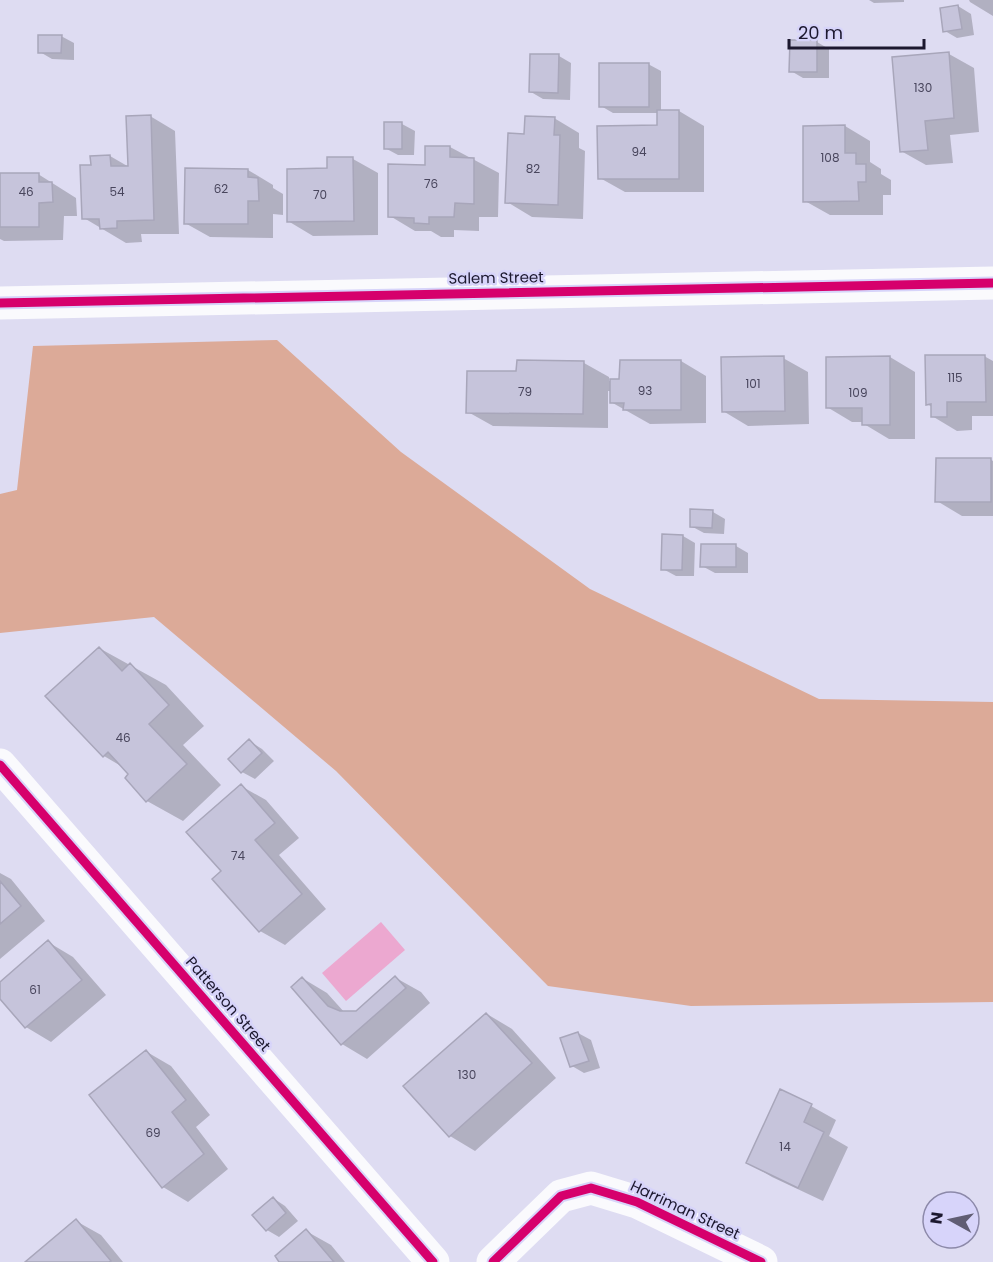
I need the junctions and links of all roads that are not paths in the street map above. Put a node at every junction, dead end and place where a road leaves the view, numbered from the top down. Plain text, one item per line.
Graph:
1 (993, 283) edge
2 (0, 303) edge
3 (0, 765) edge
4 (433, 1262) edge
5 (493, 1262) edge
6 (761, 1262) edge

1 - 2 street, Salem Street
3 - 4 street, Patterson Street
5 - 6 street, Harriman Street

